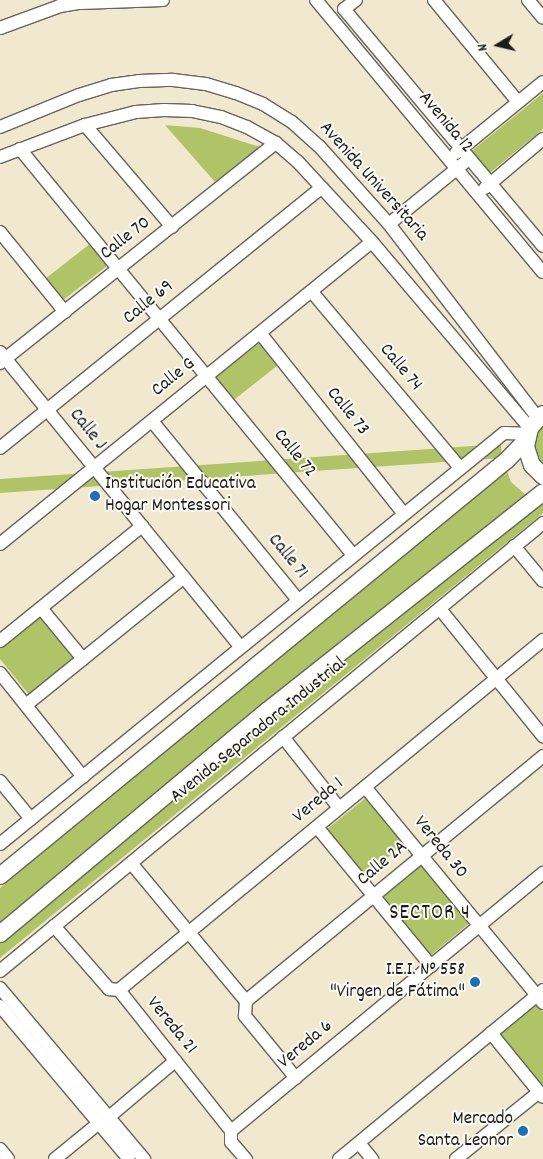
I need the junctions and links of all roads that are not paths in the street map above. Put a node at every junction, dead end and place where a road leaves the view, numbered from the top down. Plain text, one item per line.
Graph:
1 (163, 0) edge
2 (316, 0) edge
3 (356, 0) edge
4 (434, 0) edge
5 (528, 0) edge
6 (44, 6) edge
7 (543, 18) edge
8 (0, 28) edge
9 (543, 82) edge
10 (518, 102) junction
11 (85, 125) junction
12 (0, 126) edge
13 (543, 139) edge
14 (276, 143) junction
15 (20, 149) junction
16 (465, 154) junction
17 (0, 157) edge
18 (454, 163) junction
19 (490, 183) junction
20 (322, 188) junction
21 (479, 193) junction
22 (389, 224) junction
23 (172, 227) junction
24 (0, 232) edge
25 (372, 242) junction
26 (543, 246) edge
27 (118, 269) junction
28 (543, 272) edge
29 (312, 292) junction
30 (65, 312) junction
31 (160, 319) junction
32 (260, 333) junction
33 (2, 358) edge
34 (207, 376) junction
35 (47, 410) junction
36 (152, 421) junction
37 (533, 427) edge
38 (0, 448) edge
39 (94, 468) junction
40 (460, 468) junction
41 (543, 476) edge
42 (543, 492) edge
43 (404, 514) junction
44 (543, 523) edge
45 (142, 526) junction
46 (0, 544) edge
47 (514, 546) junction
48 (353, 555) junction
49 (184, 578) junction
50 (543, 581) edge
51 (298, 600) junction
52 (41, 608) junction
53 (440, 608) junction
54 (543, 640) edge
55 (0, 641) edge
56 (241, 647) junction
57 (83, 659) junction
58 (0, 673) edge
59 (496, 678) junction
60 (26, 706) junction
61 (543, 736) edge
62 (283, 737) junction
63 (543, 756) edge
64 (83, 777) junction
65 (0, 781) edge
66 (365, 787) junction
67 (339, 808) junction
68 (31, 819) junction
69 (316, 827) junction
70 (0, 844) edge
71 (422, 856) junction
72 (131, 863) junction
73 (543, 873) edge
74 (0, 876) edge
75 (373, 896) junction
76 (54, 926) junction
77 (479, 926) junction
78 (189, 932) junction
79 (0, 934) edge
80 (431, 966) junction
81 (0, 971) edge
82 (0, 988) edge
83 (119, 990) junction
84 (541, 996) edge
85 (246, 1001) junction
86 (0, 1006) edge
87 (491, 1033) junction
88 (176, 1061) junction
89 (296, 1078) junction
90 (541, 1094) edge
91 (104, 1120) junction
92 (231, 1131) junction
93 (359, 1143) junction
94 (0, 1149) edge
95 (8, 1159) edge
96 (55, 1159) edge
97 (129, 1159) edge
98 (144, 1159) edge
99 (246, 1159) edge
100 (339, 1159) edge
101 (372, 1159) edge
102 (456, 1159) edge

1 - 6 street
2 - 18 street, Avenida 12
3 - 16 street, Avenida 12
4 - 10 street
5 - 7 street
6 - 8 street
9 - 10 street
10 - 16 street
11 - 14 street
11 - 15 street
11 - 23 street
12 - 22 street, Avenida Universitaria
13 - 19 street
14 - 20 street
14 - 23 street, Calle 70
15 - 17 street
15 - 27 street, Calle 72
16 - 18 street
16 - 19 street, Avenida 12
18 - 21 street, Avenida 12
18 - 22 street
19 - 21 street
19 - 26 street, Avenida 12
20 - 25 street
20 - 31 street, Calle 69
21 - 28 street, Avenida 12
22 - 37 street, Avenida Universitaria
23 - 27 street, Calle 70
24 - 30 street
25 - 29 street, Calle G
25 - 37 street
27 - 30 street, Calle 70
27 - 31 street, Calle 72
29 - 32 street, Calle G
29 - 40 street, Calle 74
30 - 33 street, Calle 70
31 - 34 street, Calle 72
31 - 35 street, Calle 69
32 - 34 street, Calle G
32 - 43 street, Calle 73
33 - 35 street, Calle J
34 - 36 street, Calle G
34 - 48 street, Calle 72
35 - 38 street, Calle 69
35 - 39 street, Calle J
36 - 39 street, Calle G
36 - 51 street, Calle 71
37 - 40 street
37 - 41 main road
37 - 74 main road
39 - 45 street, Calle J
39 - 46 street, Calle G
40 - 43 street
42 - 79 main road, Avenida Separadora Industrial
43 - 48 street
44 - 47 street, Avenida Separadora Industrial
45 - 49 street, Calle J
45 - 52 street
47 - 50 street
47 - 53 street, Avenida Separadora Industrial
48 - 51 street
49 - 56 street, Calle J
49 - 57 street
51 - 56 street
52 - 55 street
52 - 57 street
53 - 59 street
53 - 62 street, Avenida Separadora Industrial
54 - 59 street, Vereda 1
56 - 64 street
57 - 60 street
58 - 60 street
59 - 61 street
59 - 66 street, Vereda 1
60 - 64 street
62 - 67 street
62 - 72 street, Avenida Separadora Industrial
63 - 71 street, Calle 2A
64 - 68 street
65 - 68 street
66 - 67 street, Vereda 1
66 - 71 street, Vereda 30
67 - 69 street, Vereda 1
68 - 70 street
69 - 75 street
69 - 78 street, Vereda 1
71 - 75 street, Calle 2A
71 - 77 street, Vereda 30
72 - 76 street, Avenida Separadora Industrial
72 - 78 street
73 - 77 street, Vereda 6
75 - 80 street
75 - 85 street, Calle 2A
76 - 81 street, Avenida Separadora Industrial
76 - 83 street, Vereda 21
77 - 80 street, Vereda 6
77 - 84 street, Vereda 30
78 - 83 street, Vereda 1
78 - 85 street
80 - 89 street, Vereda 6
82 - 91 street
83 - 88 street, Vereda 21
84 - 87 street
85 - 89 street
86 - 91 street
87 - 90 street
87 - 93 street
88 - 91 street
88 - 92 street, Vereda 21
89 - 92 street, Vereda 6
90 - 102 street
91 - 96 street
91 - 97 street
91 - 98 street
92 - 99 street, Vereda 21
93 - 100 street
93 - 101 street
94 - 95 street

